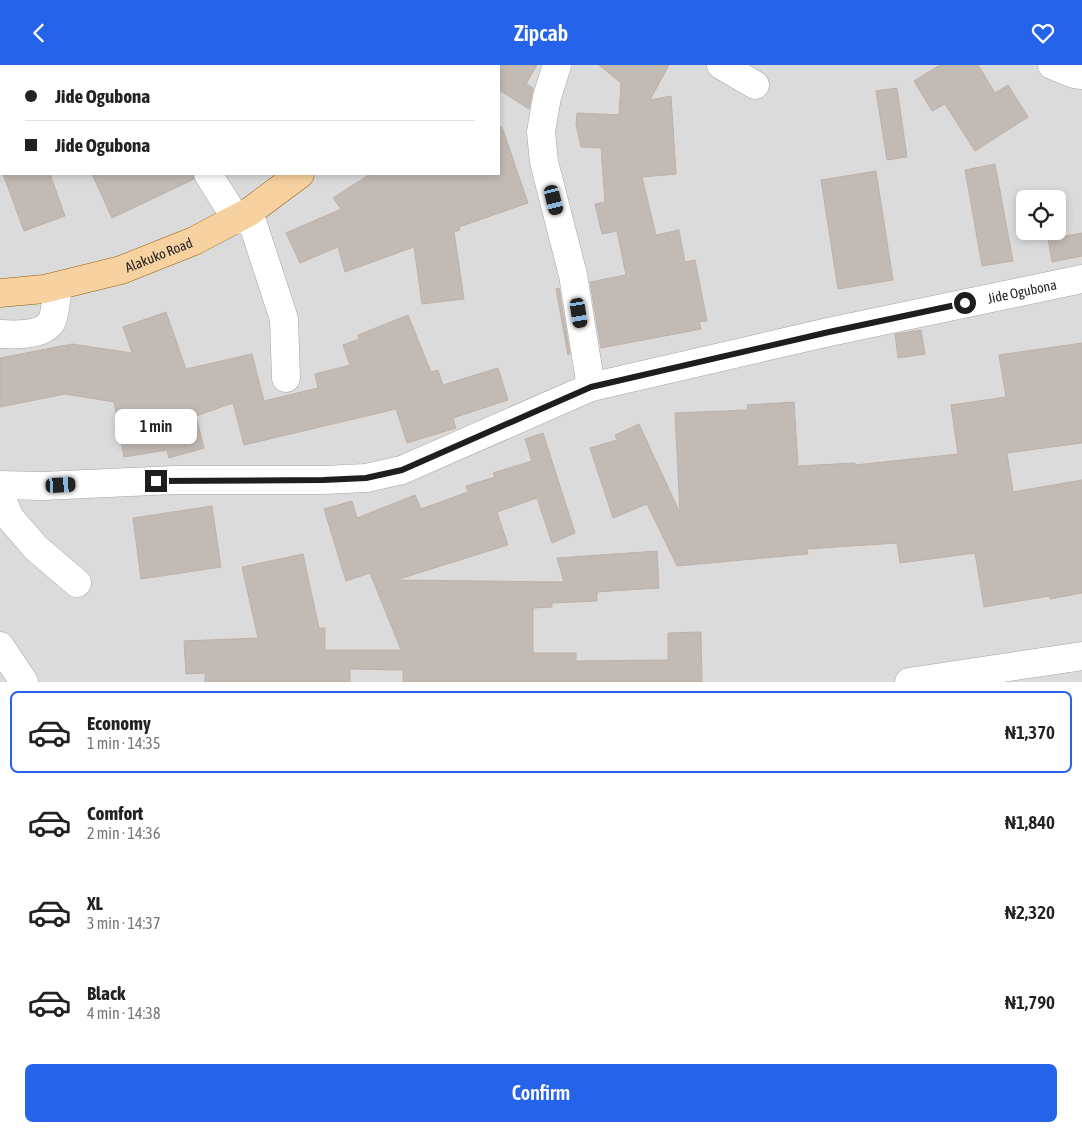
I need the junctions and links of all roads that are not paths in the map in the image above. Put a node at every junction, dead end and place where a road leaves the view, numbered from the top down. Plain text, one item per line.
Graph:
1 (557, 65) edge
2 (721, 65) edge
3 (1052, 65) edge
4 (1082, 75) edge
5 (755, 85) dead end
6 (209, 175) edge
7 (299, 175) edge
8 (243, 216) junction
9 (1082, 279) edge
10 (58, 286) junction
11 (0, 293) edge
12 (0, 334) edge
13 (286, 378) dead end
14 (591, 387) junction
15 (0, 485) edge
16 (0, 495) edge
17 (78, 583) dead end
18 (0, 646) edge
19 (1082, 656) edge
20 (24, 682) edge
21 (909, 682) edge

1 - 14 street
2 - 5 street
3 - 4 street
6 - 8 street
7 - 8 main road, Alakuko Road
8 - 10 main road, Alakuko Road
8 - 13 street
9 - 14 street, Jide Ogubona
10 - 11 main road, Alakuko Road
10 - 12 street
14 - 15 street, Jide Ogubona
16 - 17 street
18 - 20 street
19 - 21 street

